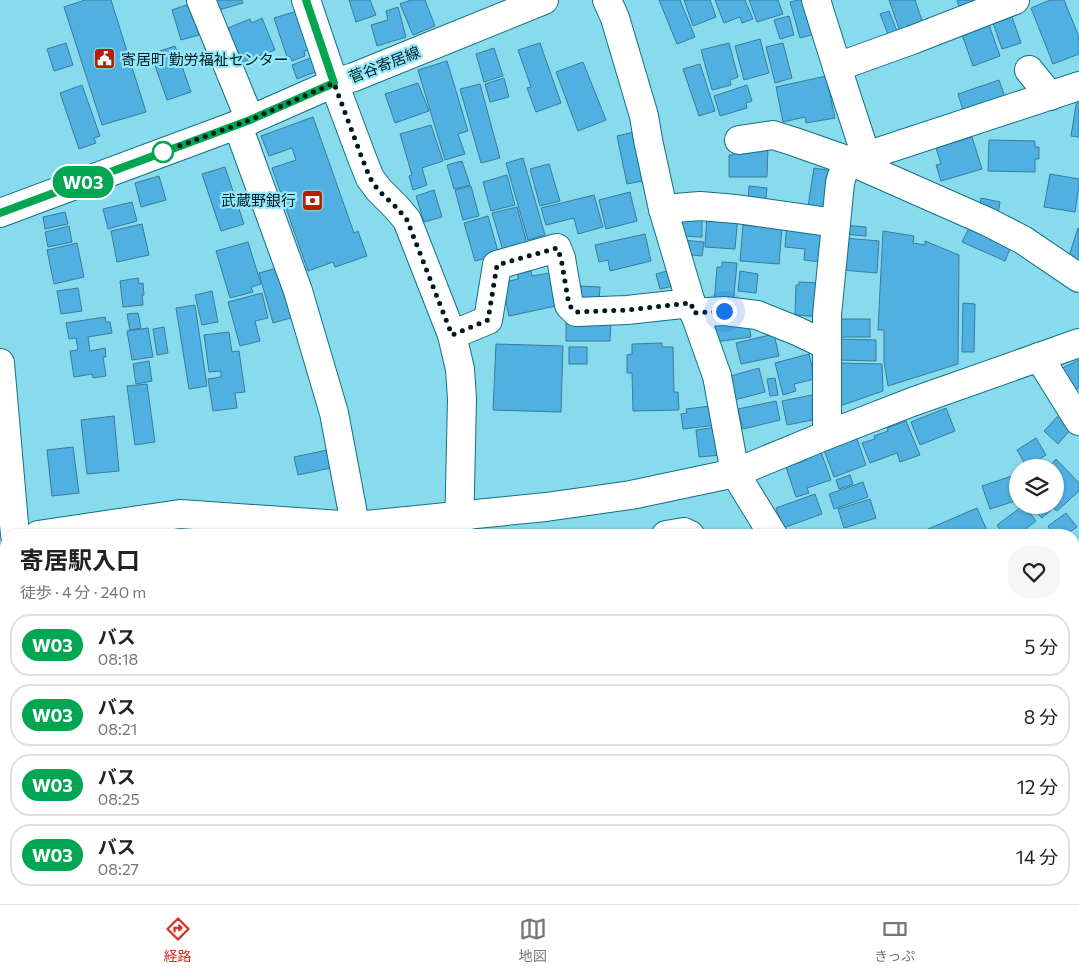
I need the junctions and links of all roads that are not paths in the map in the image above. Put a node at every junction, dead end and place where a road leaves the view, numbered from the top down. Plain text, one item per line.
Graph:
1 (201, 0) edge
2 (306, 0) edge
3 (607, 0) edge
4 (816, 0) edge
5 (1016, 0) edge
6 (536, 1) edge
7 (836, 67) junction
8 (1028, 70) dead end
9 (334, 83) junction
10 (1079, 86) edge
11 (1050, 96) junction
12 (244, 122) junction
13 (739, 140) dead end
14 (859, 159) junction
15 (663, 209) junction
16 (0, 213) edge
17 (836, 223) junction
18 (1079, 278) edge
19 (693, 308) junction
20 (452, 335) junction
21 (1079, 343) edge
22 (826, 345) junction
23 (1039, 358) junction
24 (0, 363) edge
25 (1079, 421) edge
26 (827, 435) junction
27 (735, 474) junction
28 (459, 526) edge
29 (14, 529) edge
30 (79, 529) edge
31 (336, 529) edge
32 (357, 529) edge
33 (398, 529) edge
34 (769, 529) edge

1 - 12 street
2 - 9 street
3 - 15 street
4 - 7 street
5 - 7 street
6 - 9 street, 菅谷寄居線
7 - 14 street
8 - 11 street
9 - 12 street, 菅谷寄居線
9 - 20 street
10 - 11 street
11 - 14 street
12 - 16 street, 菅谷寄居線
12 - 32 street
13 - 14 street
14 - 17 street
14 - 18 street
15 - 17 street
15 - 19 street
17 - 22 street
19 - 20 street
19 - 22 street
19 - 27 street
20 - 28 street
21 - 23 street
22 - 26 street
23 - 25 street
23 - 26 street
24 - 29 street
26 - 27 street
27 - 28 street
27 - 34 street
28 - 33 street
30 - 31 street

